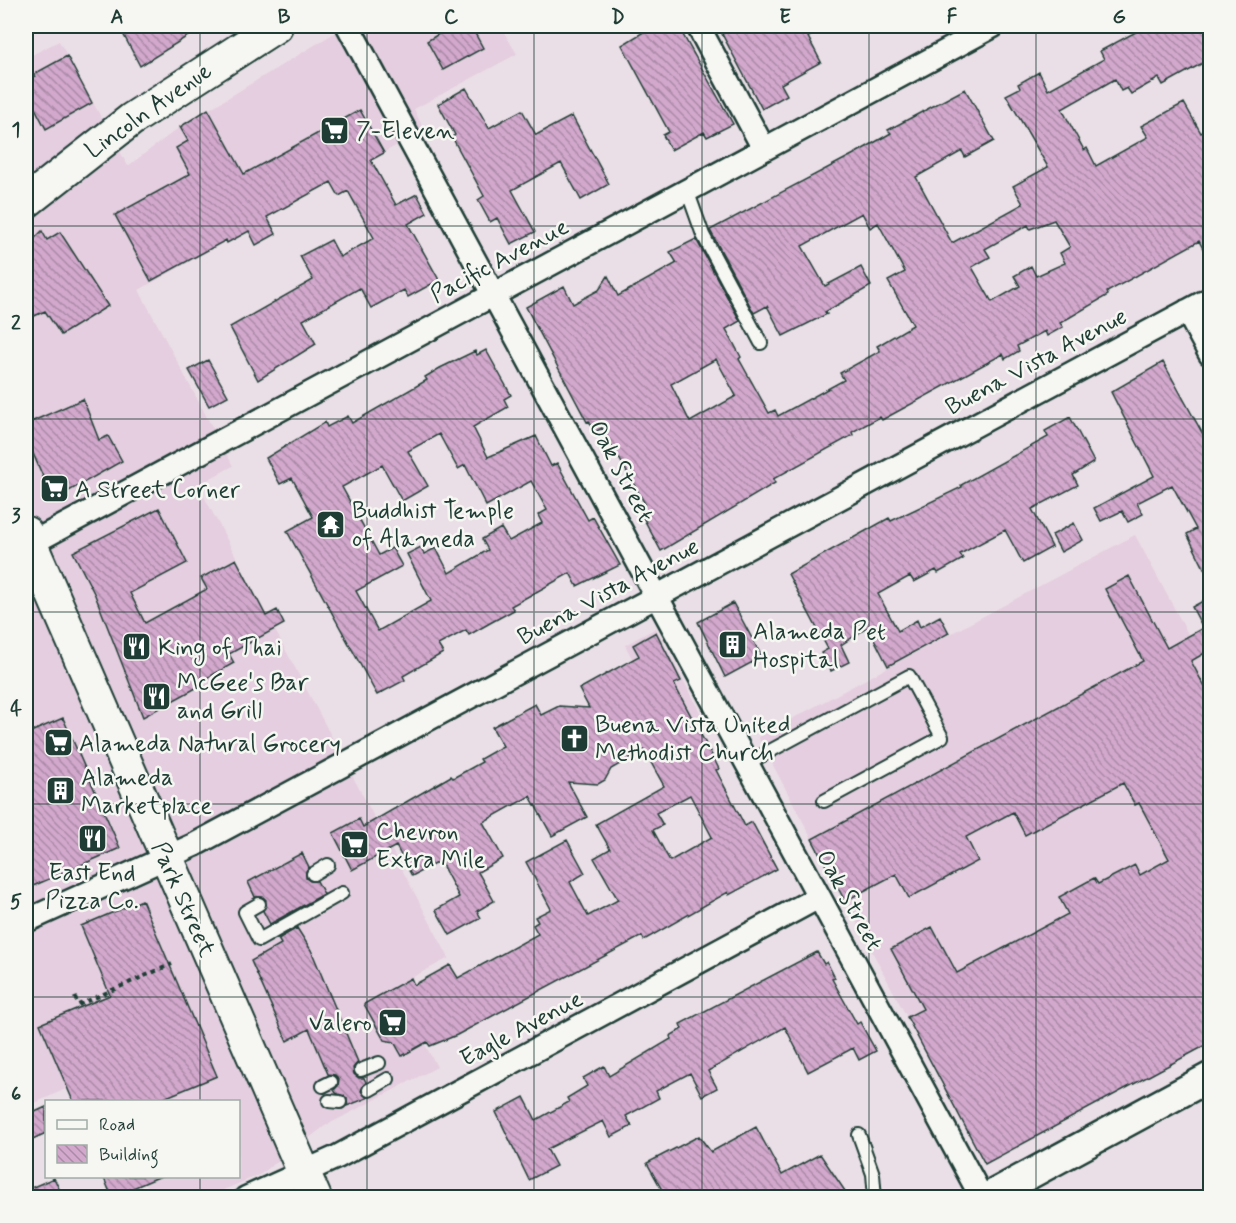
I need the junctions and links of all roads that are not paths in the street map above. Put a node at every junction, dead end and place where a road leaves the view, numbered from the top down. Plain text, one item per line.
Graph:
1 (276, 26) edge
2 (348, 26) edge
3 (698, 26) edge
4 (993, 26) edge
5 (764, 149) junction
6 (687, 190) junction
7 (26, 202) edge
8 (495, 292) junction
9 (1210, 299) edge
10 (1187, 311) junction
11 (760, 343) dead end
12 (1210, 354) edge
13 (28, 538) edge
14 (658, 595) junction
15 (746, 764) junction
16 (824, 801) dead end
17 (166, 858) junction
18 (328, 866) dead end
19 (313, 874) dead end
20 (342, 893) dead end
21 (817, 898) junction
22 (259, 904) dead end
23 (26, 921) edge
24 (379, 1063) dead end
25 (361, 1070) dead end
26 (1210, 1077) edge
27 (388, 1080) dead end
28 (369, 1089) dead end
29 (859, 1135) dead end
30 (310, 1185) edge
31 (246, 1197) edge
32 (875, 1197) edge
33 (984, 1197) edge

1 - 7 main road, Lincoln Avenue
2 - 8 street, Oak Street
3 - 5 street
4 - 5 street, Pacific Avenue
5 - 6 street, Pacific Avenue
6 - 8 street, Pacific Avenue
6 - 11 lane
8 - 13 street, Pacific Avenue
8 - 14 street, Oak Street
9 - 10 street, Buena Vista Avenue
10 - 12 street
10 - 14 street, Buena Vista Avenue
13 - 17 main road, Park Street
14 - 15 street, Oak Street
14 - 17 street, Buena Vista Avenue
15 - 16 lane
15 - 21 street, Oak Street
17 - 23 street, Buena Vista Avenue
17 - 30 main road, Park Street
18 - 19 lane
20 - 22 lane
21 - 30 street, Eagle Avenue
21 - 33 street, Oak Street
24 - 25 lane
26 - 33 street
27 - 28 lane
29 - 32 lane
30 - 31 street, Eagle Avenue

